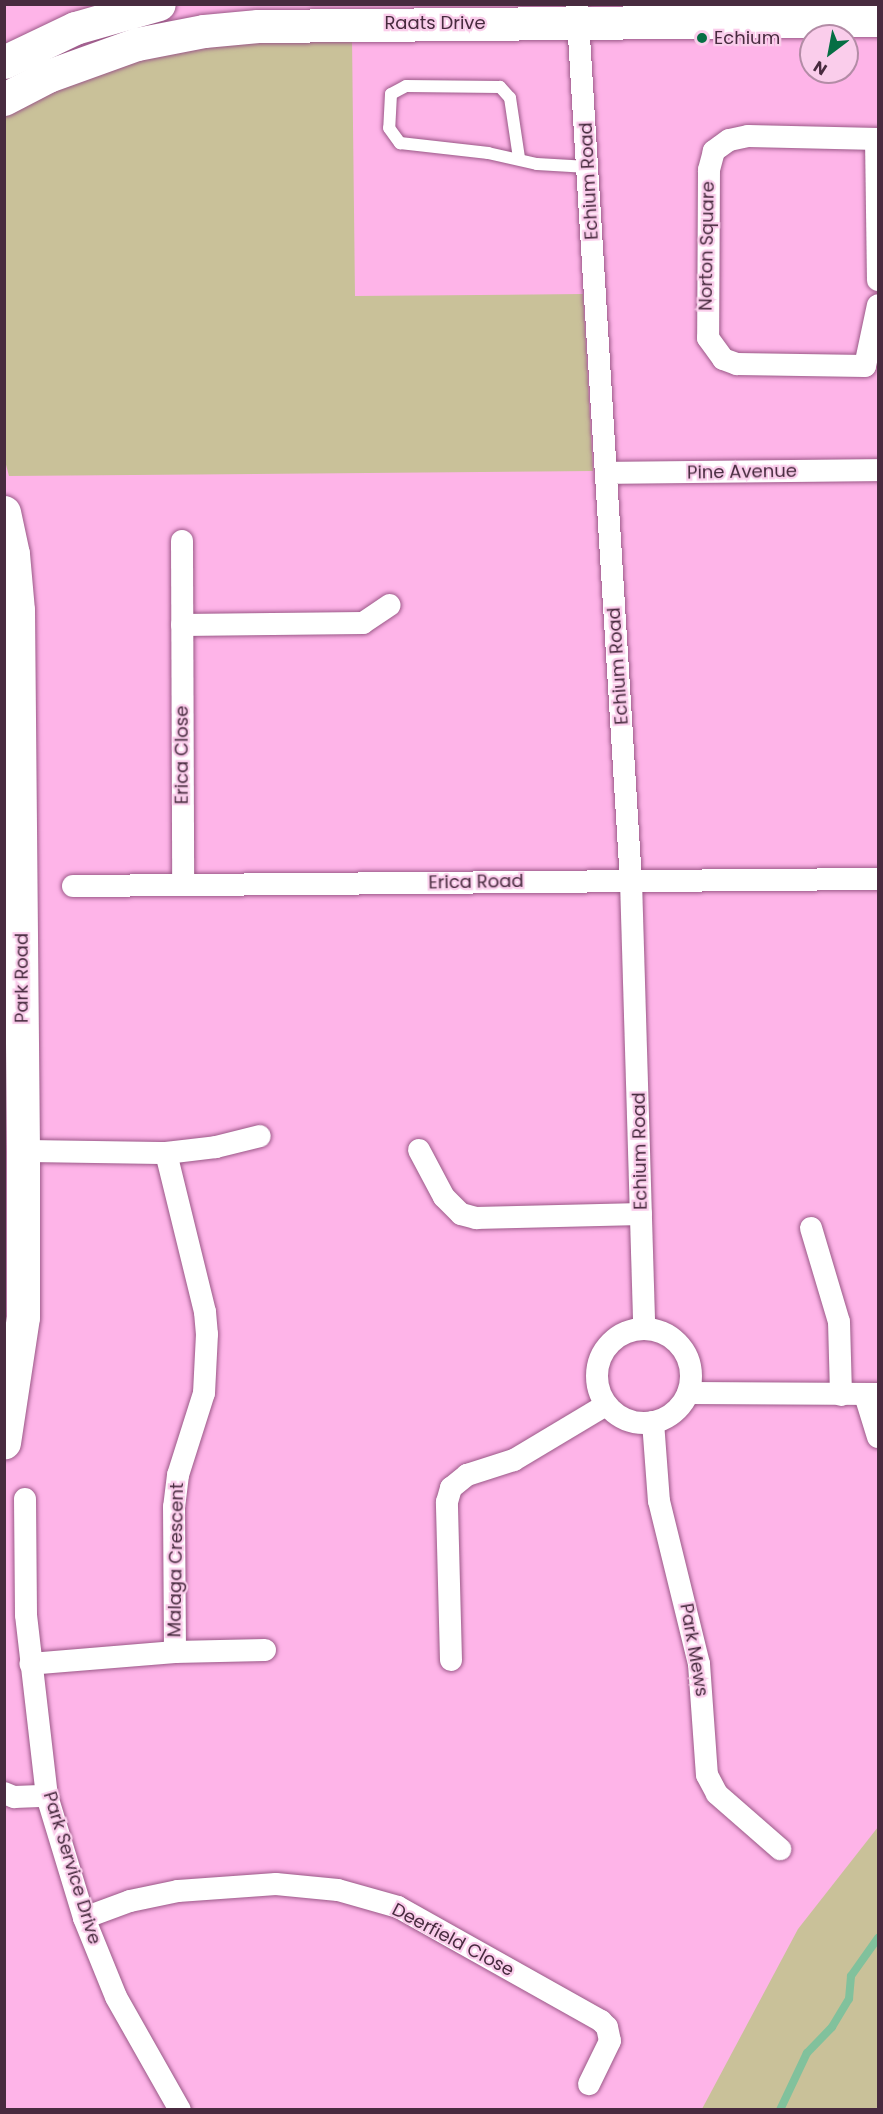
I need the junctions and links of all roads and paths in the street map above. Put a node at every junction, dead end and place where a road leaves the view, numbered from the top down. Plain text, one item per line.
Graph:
1 (159, 4) edge
2 (577, 14) edge
3 (879, 20) edge
4 (4, 62) edge
5 (4, 99) edge
6 (877, 139) edge
7 (519, 158) junction
8 (588, 167) junction
9 (879, 280) edge
10 (879, 305) edge
11 (872, 366) edge
12 (879, 470) edge
13 (606, 473) junction
14 (4, 512) edge
15 (182, 541) dead end
16 (390, 605) dead end
17 (182, 625) junction
18 (879, 879) edge
19 (631, 881) junction
20 (183, 885) junction
21 (13, 886) edge
22 (73, 886) dead end
23 (260, 1136) dead end
24 (17, 1142) edge
25 (419, 1150) dead end
26 (166, 1153) junction
27 (641, 1214) junction
28 (811, 1228) dead end
29 (644, 1328) junction
30 (688, 1393) junction
31 (872, 1394) edge
32 (841, 1395) junction
33 (606, 1406) junction
34 (652, 1422) junction
35 (879, 1437) edge
36 (4, 1443) edge
37 (25, 1499) dead end
38 (265, 1650) dead end
39 (175, 1652) junction
40 (451, 1660) dead end
41 (30, 1665) junction
42 (4, 1793) edge
43 (47, 1796) junction
44 (780, 1850) dead end
45 (84, 1918) junction
46 (589, 2084) dead end
47 (180, 2109) edge

1 - 4 street
2 - 3 street, Raats Drive
2 - 5 street, Raats Drive
2 - 8 street, Echium Road
6 - 9 street, Norton Square
6 - 11 street, Norton Square
7 - 7 lane
7 - 8 lane
8 - 13 street, Echium Road
10 - 11 street, Norton Square
12 - 13 street, Pine Avenue
13 - 19 street, Echium Road
14 - 21 street, Park Road
15 - 17 street, Erica Close
16 - 17 street
17 - 20 street, Erica Close
18 - 19 street, Erica Road
19 - 20 street, Erica Road
19 - 27 street, Echium Road
20 - 22 street, Erica Road
21 - 24 street, Park Road
23 - 26 street
24 - 26 street
24 - 36 street, Park Road
25 - 27 street
26 - 39 street, Malaga Crescent
27 - 29 street, Echium Road
28 - 32 street
29 - 30 street
29 - 33 street
30 - 32 street
30 - 34 street
31 - 32 street
31 - 35 street
33 - 34 street
33 - 40 street
34 - 44 street, Park Mews
37 - 41 street, Park Service Drive
38 - 39 street, Malaga Crescent
39 - 41 street, Malaga Crescent
41 - 43 street, Park Service Drive
42 - 43 street
43 - 45 street, Park Service Drive
45 - 46 street, Deerfield Close
45 - 47 street, Park Service Drive

